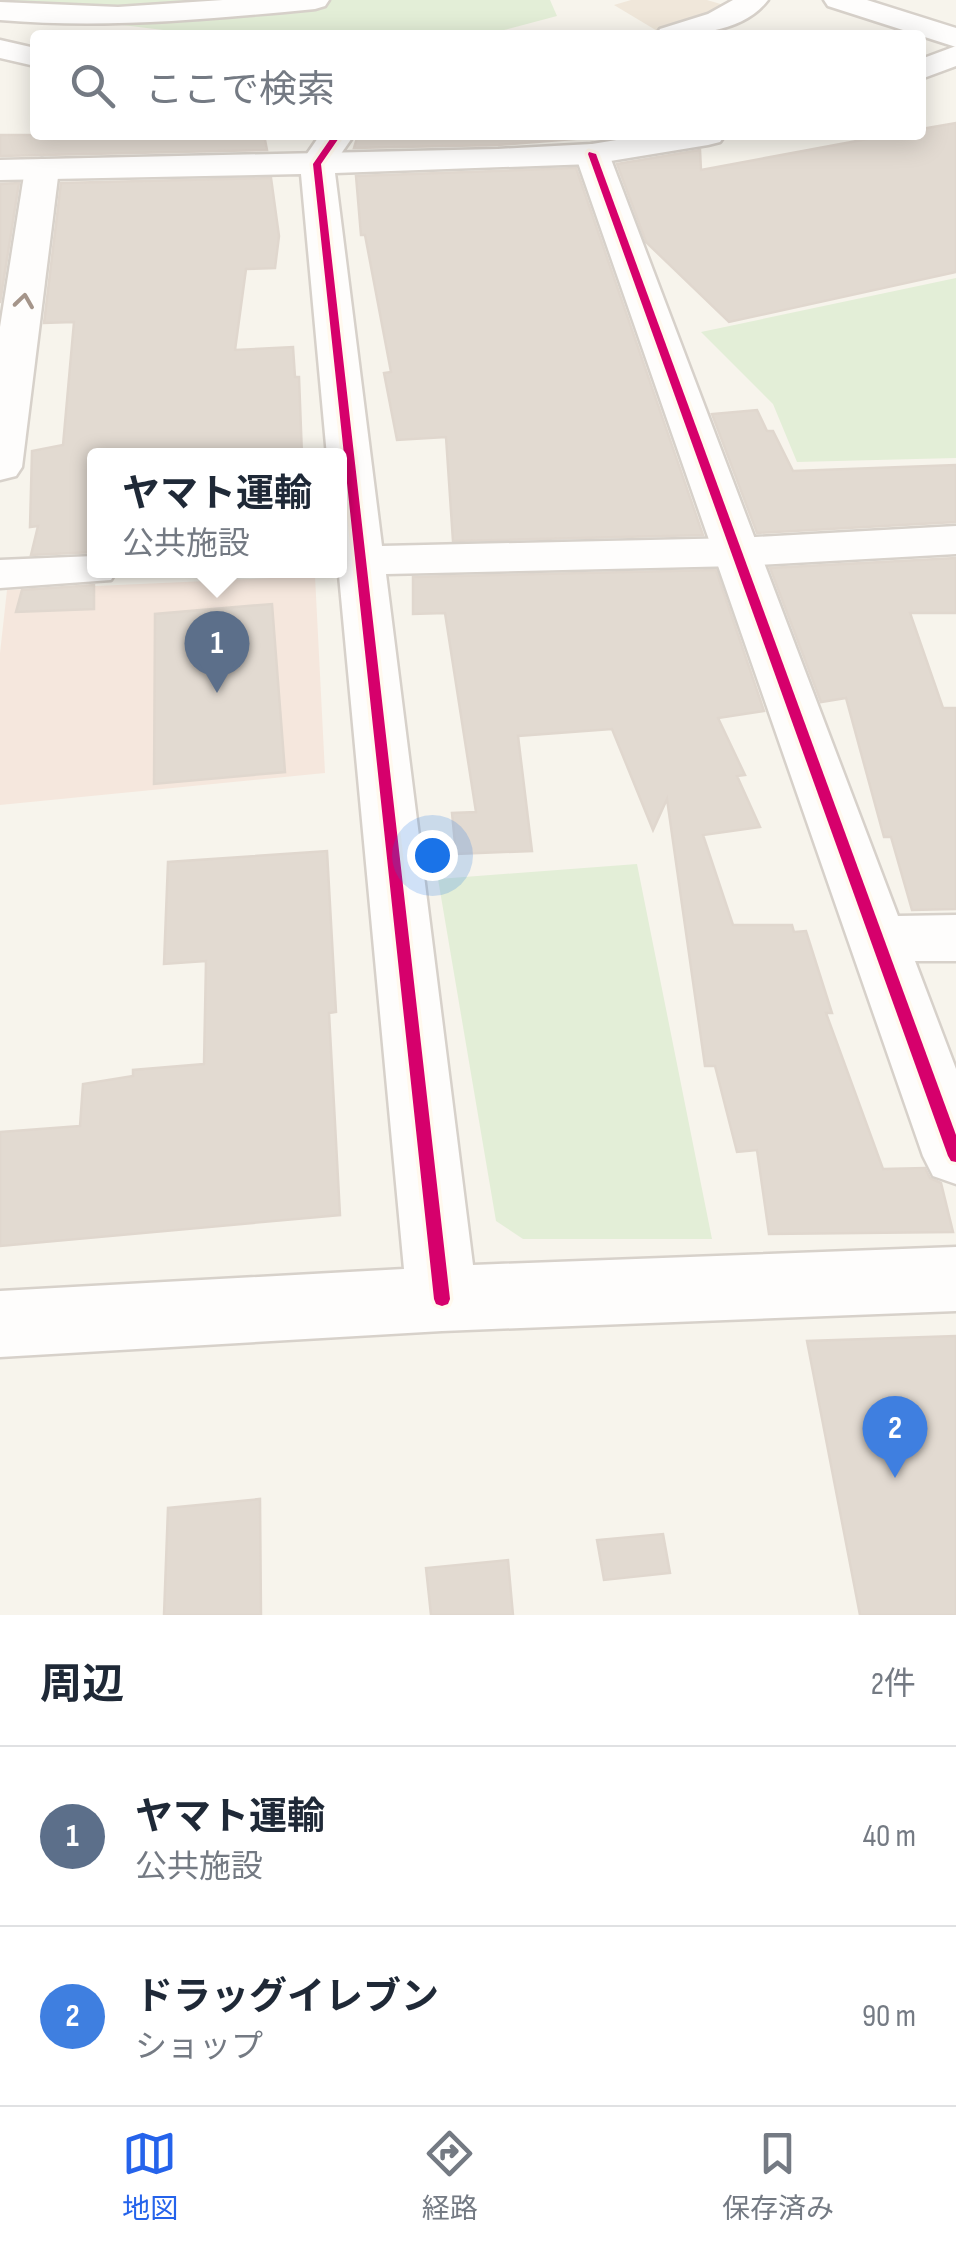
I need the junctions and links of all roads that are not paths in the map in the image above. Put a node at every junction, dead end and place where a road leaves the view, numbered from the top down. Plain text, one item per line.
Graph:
1 (315, 0) edge
2 (754, 0) edge
3 (838, 0) edge
4 (0, 12) edge
5 (687, 30) edge
6 (956, 38) edge
7 (0, 49) edge
8 (956, 55) edge
9 (30, 56) edge
10 (926, 68) edge
11 (677, 140) edge
12 (326, 150) edge
13 (592, 154) junction
14 (42, 169) junction
15 (0, 170) edge
16 (343, 448) edge
17 (0, 467) edge
18 (347, 510) edge
19 (956, 540) edge
20 (738, 552) junction
21 (350, 561) edge
22 (87, 570) edge
23 (0, 574) edge
24 (956, 938) edge
25 (880, 939) junction
26 (956, 1156) edge
27 (956, 1279) edge
28 (442, 1299) junction
29 (0, 1324) edge

1 - 4 street
2 - 5 street
3 - 6 street
7 - 9 street
8 - 10 street
11 - 13 street
12 - 13 street
12 - 14 street
12 - 16 street
13 - 20 street
14 - 15 street
17 -> 14 street
18 - 21 street
19 - 20 street
20 - 21 street
20 - 25 street
21 - 28 street
22 - 23 street
24 - 25 street
25 - 26 street
27 - 28 street
28 - 29 street

